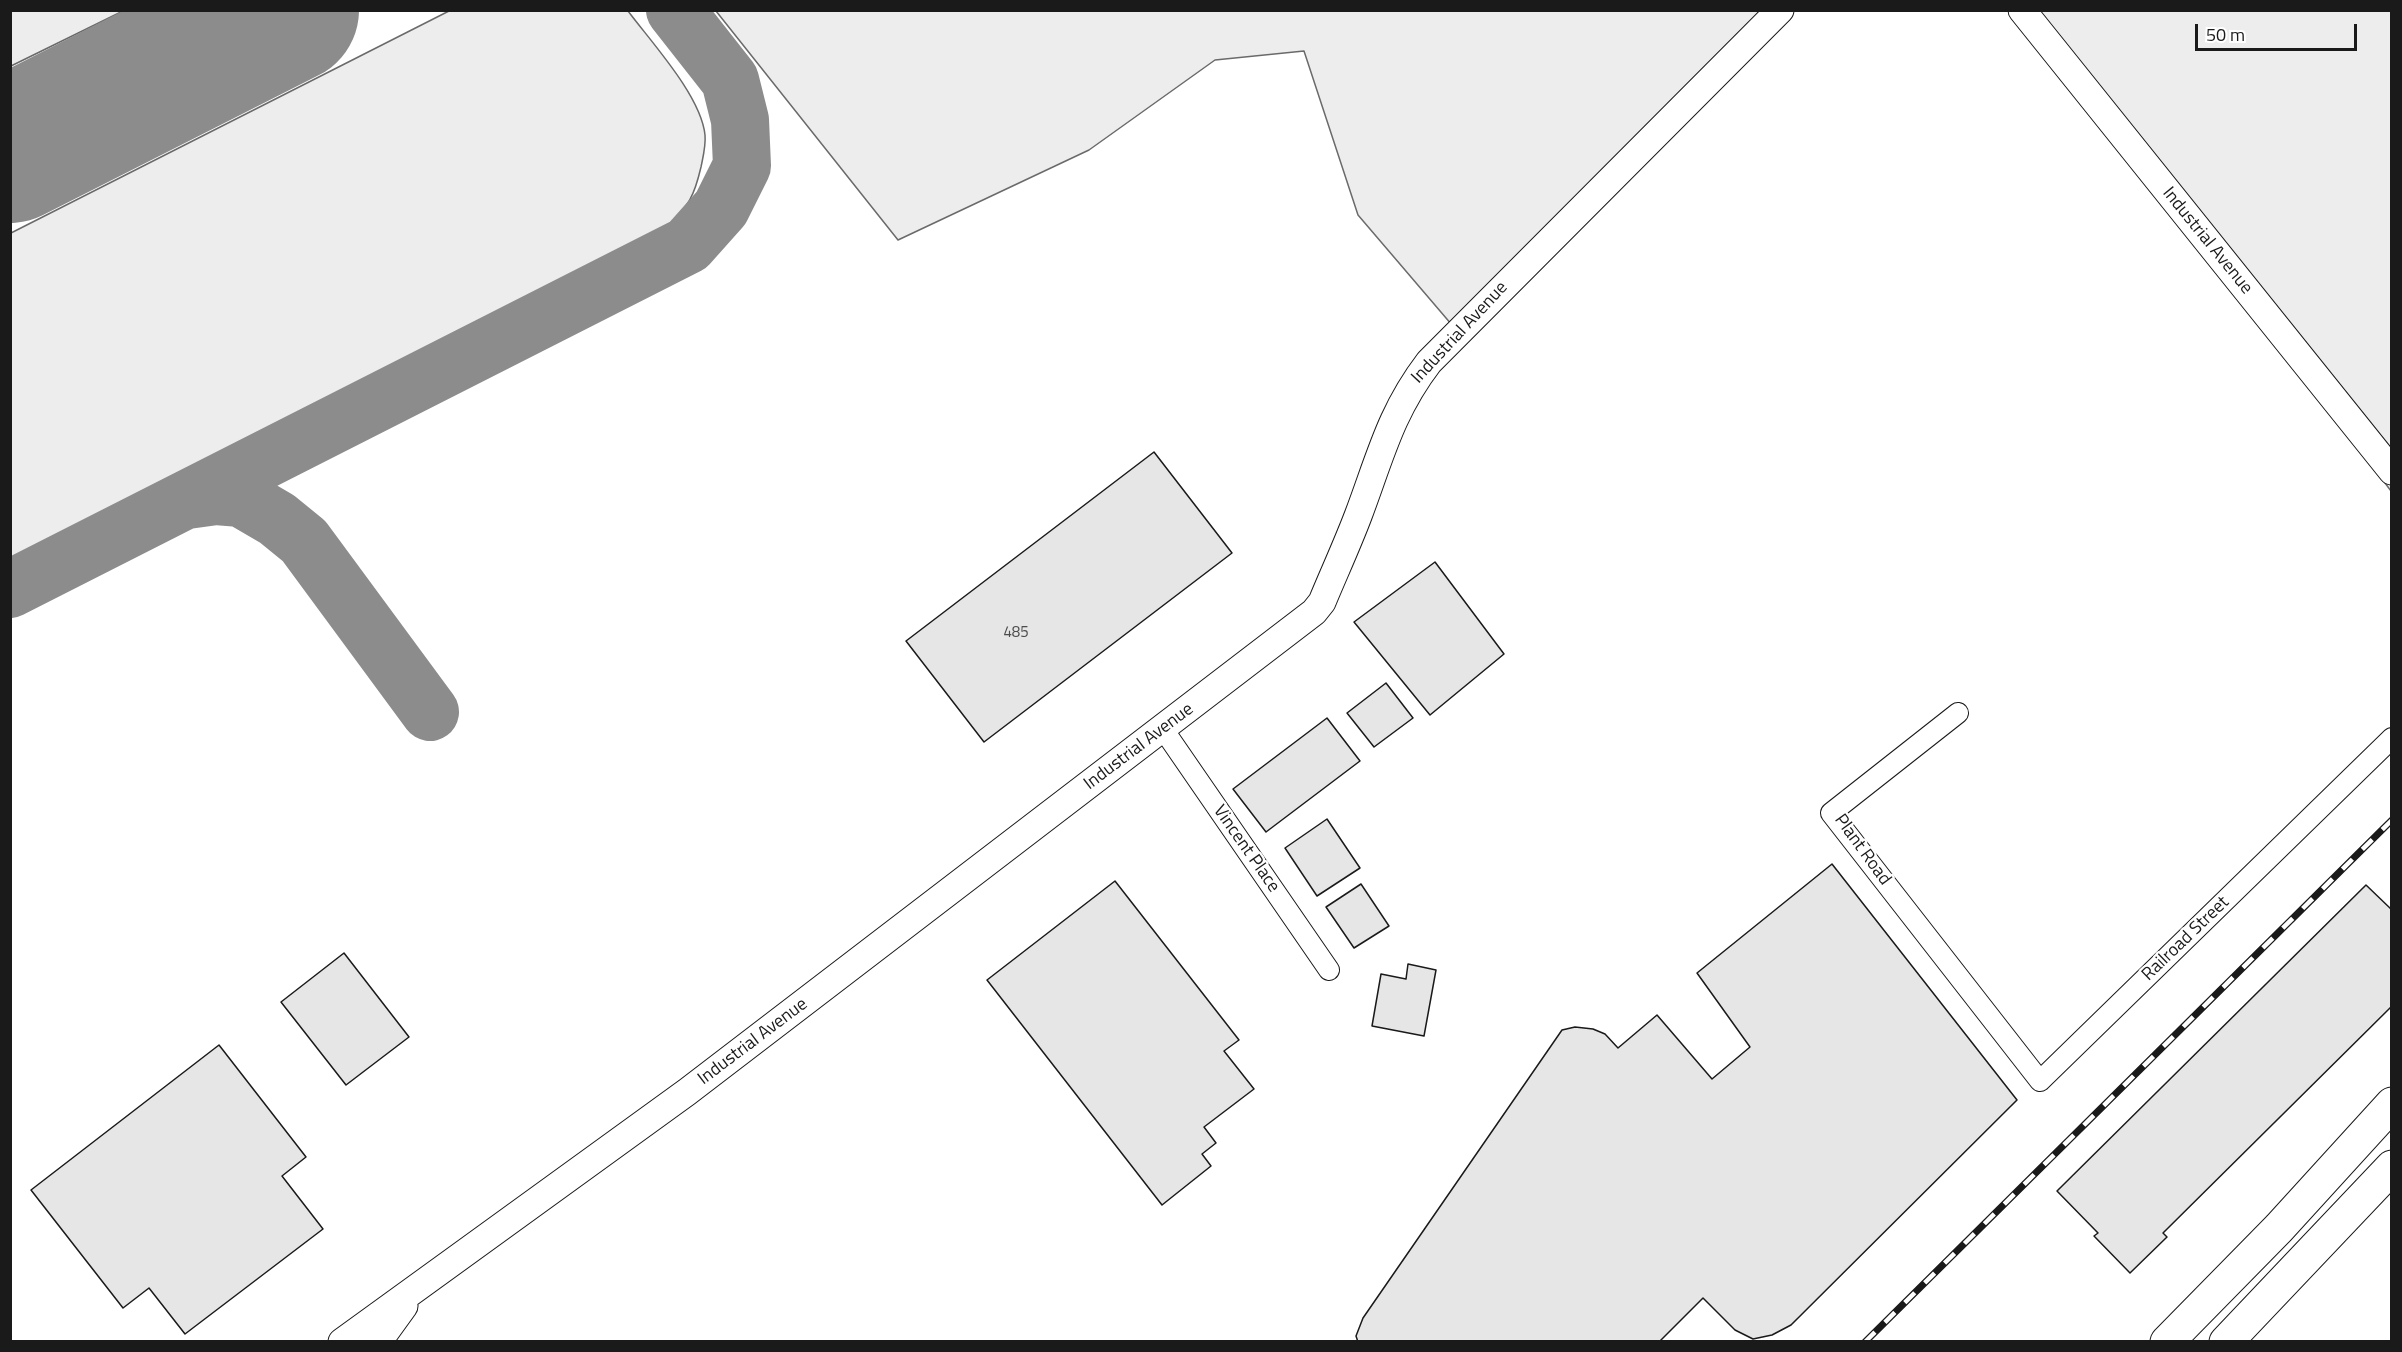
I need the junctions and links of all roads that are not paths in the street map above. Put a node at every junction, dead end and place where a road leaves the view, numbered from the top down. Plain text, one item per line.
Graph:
1 (1780, 10) edge
2 (2022, 10) edge
3 (2391, 471) edge
4 (1958, 713) dead end
5 (1163, 729) junction
6 (2391, 738) edge
7 (1329, 969) dead end
8 (1988, 1015) joint
9 (2391, 1104) edge
10 (2391, 1167) edge
11 (421, 1284) junction
12 (342, 1341) edge
13 (378, 1341) edge
14 (2167, 1341) edge
15 (2226, 1341) edge

1 - 5 street, Industrial Avenue
2 - 3 street, Industrial Avenue
4 - 8 street, Plant Road
5 - 7 street, Vincent Place
5 - 11 street, Industrial Avenue
6 - 8 street, Railroad Street
9 - 14 highway
10 - 15 highway
11 - 12 street, Industrial Avenue
11 - 13 street

